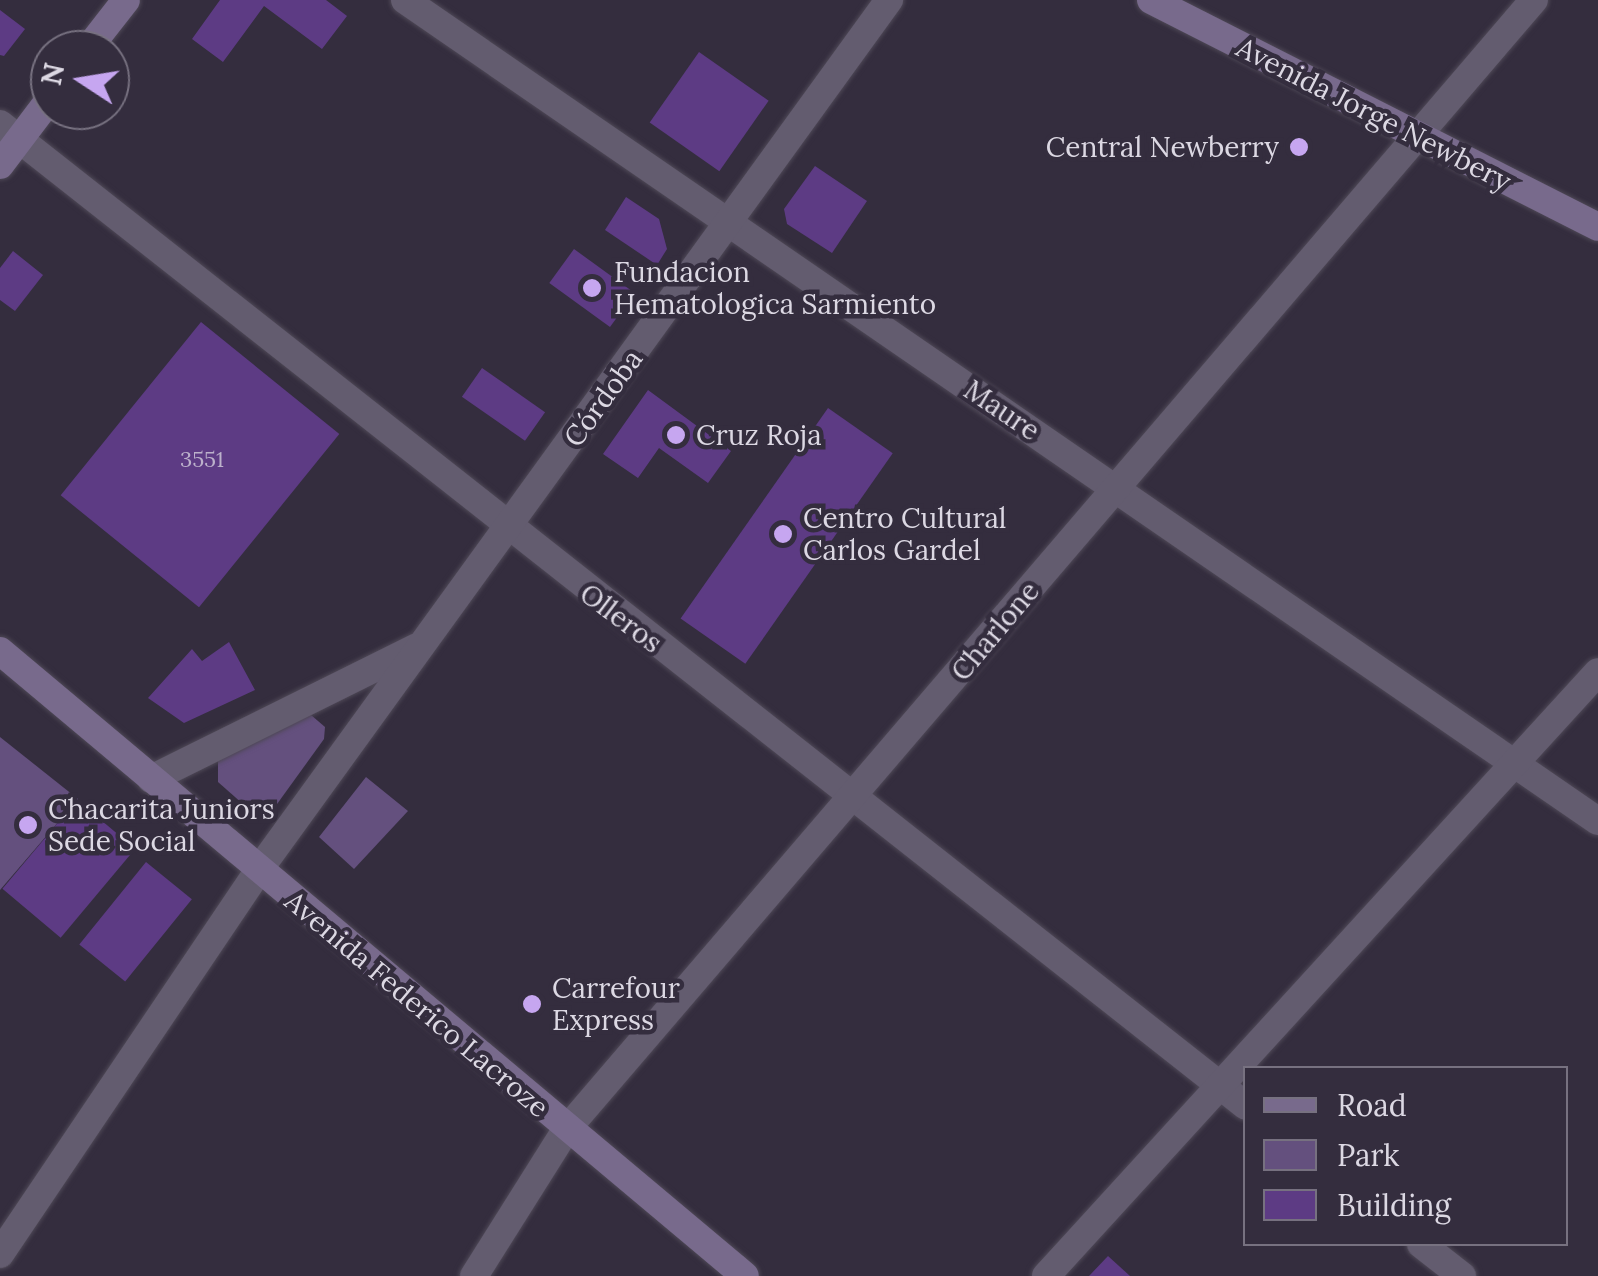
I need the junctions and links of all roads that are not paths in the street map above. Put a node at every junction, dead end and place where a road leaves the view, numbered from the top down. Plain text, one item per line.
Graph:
1 (126, 0) edge
2 (405, 0) edge
3 (889, 0) edge
4 (1151, 0) edge
5 (1534, 0) edge
6 (103, 30) edge
7 (30, 116) edge
8 (10, 132) edge
9 (1420, 138) junction
10 (0, 165) edge
11 (729, 224) junction
12 (1598, 227) edge
13 (1118, 490) junction
14 (506, 529) junction
15 (417, 647) junction
16 (0, 651) edge
17 (1598, 672) edge
18 (1514, 766) junction
19 (150, 780) junction
20 (855, 796) junction
21 (1598, 821) edge
22 (258, 871) junction
23 (1221, 1087) junction
24 (1243, 1104) edge
25 (566, 1130) junction
26 (1424, 1246) edge
27 (0, 1254) edge
28 (474, 1276) edge
29 (745, 1276) edge
30 (1046, 1276) edge
31 (1462, 1276) edge

1 - 6 main road
2 - 11 street, Maure
3 - 11 street, Córdoba
4 - 9 main road, Avenida Jorge Newbery
5 - 9 street, Charlone
7 - 8 main road
8 - 10 main road
8 - 14 street, Olleros
9 - 12 main road, Avenida Jorge Newbery
9 - 13 street, Charlone
11 - 13 street, Maure
11 - 14 street, Córdoba
13 - 18 street, Maure
13 - 20 street, Charlone
14 - 15 street, Córdoba
14 - 20 street, Olleros
15 - 19 street, Córdoba
15 - 22 street, Córdoba
16 - 19 main road, Avenida Federico Lacroze
17 - 18 street
18 - 21 street, Maure
18 - 23 street
19 - 22 main road, Avenida Federico Lacroze
20 - 23 street, Olleros
20 - 25 street, Charlone
22 - 25 main road, Avenida Federico Lacroze
22 - 27 street, Córdoba
23 - 24 street, Olleros
23 - 30 street
25 - 28 street, Charlone
25 - 29 main road, Avenida Federico Lacroze
26 - 31 street

